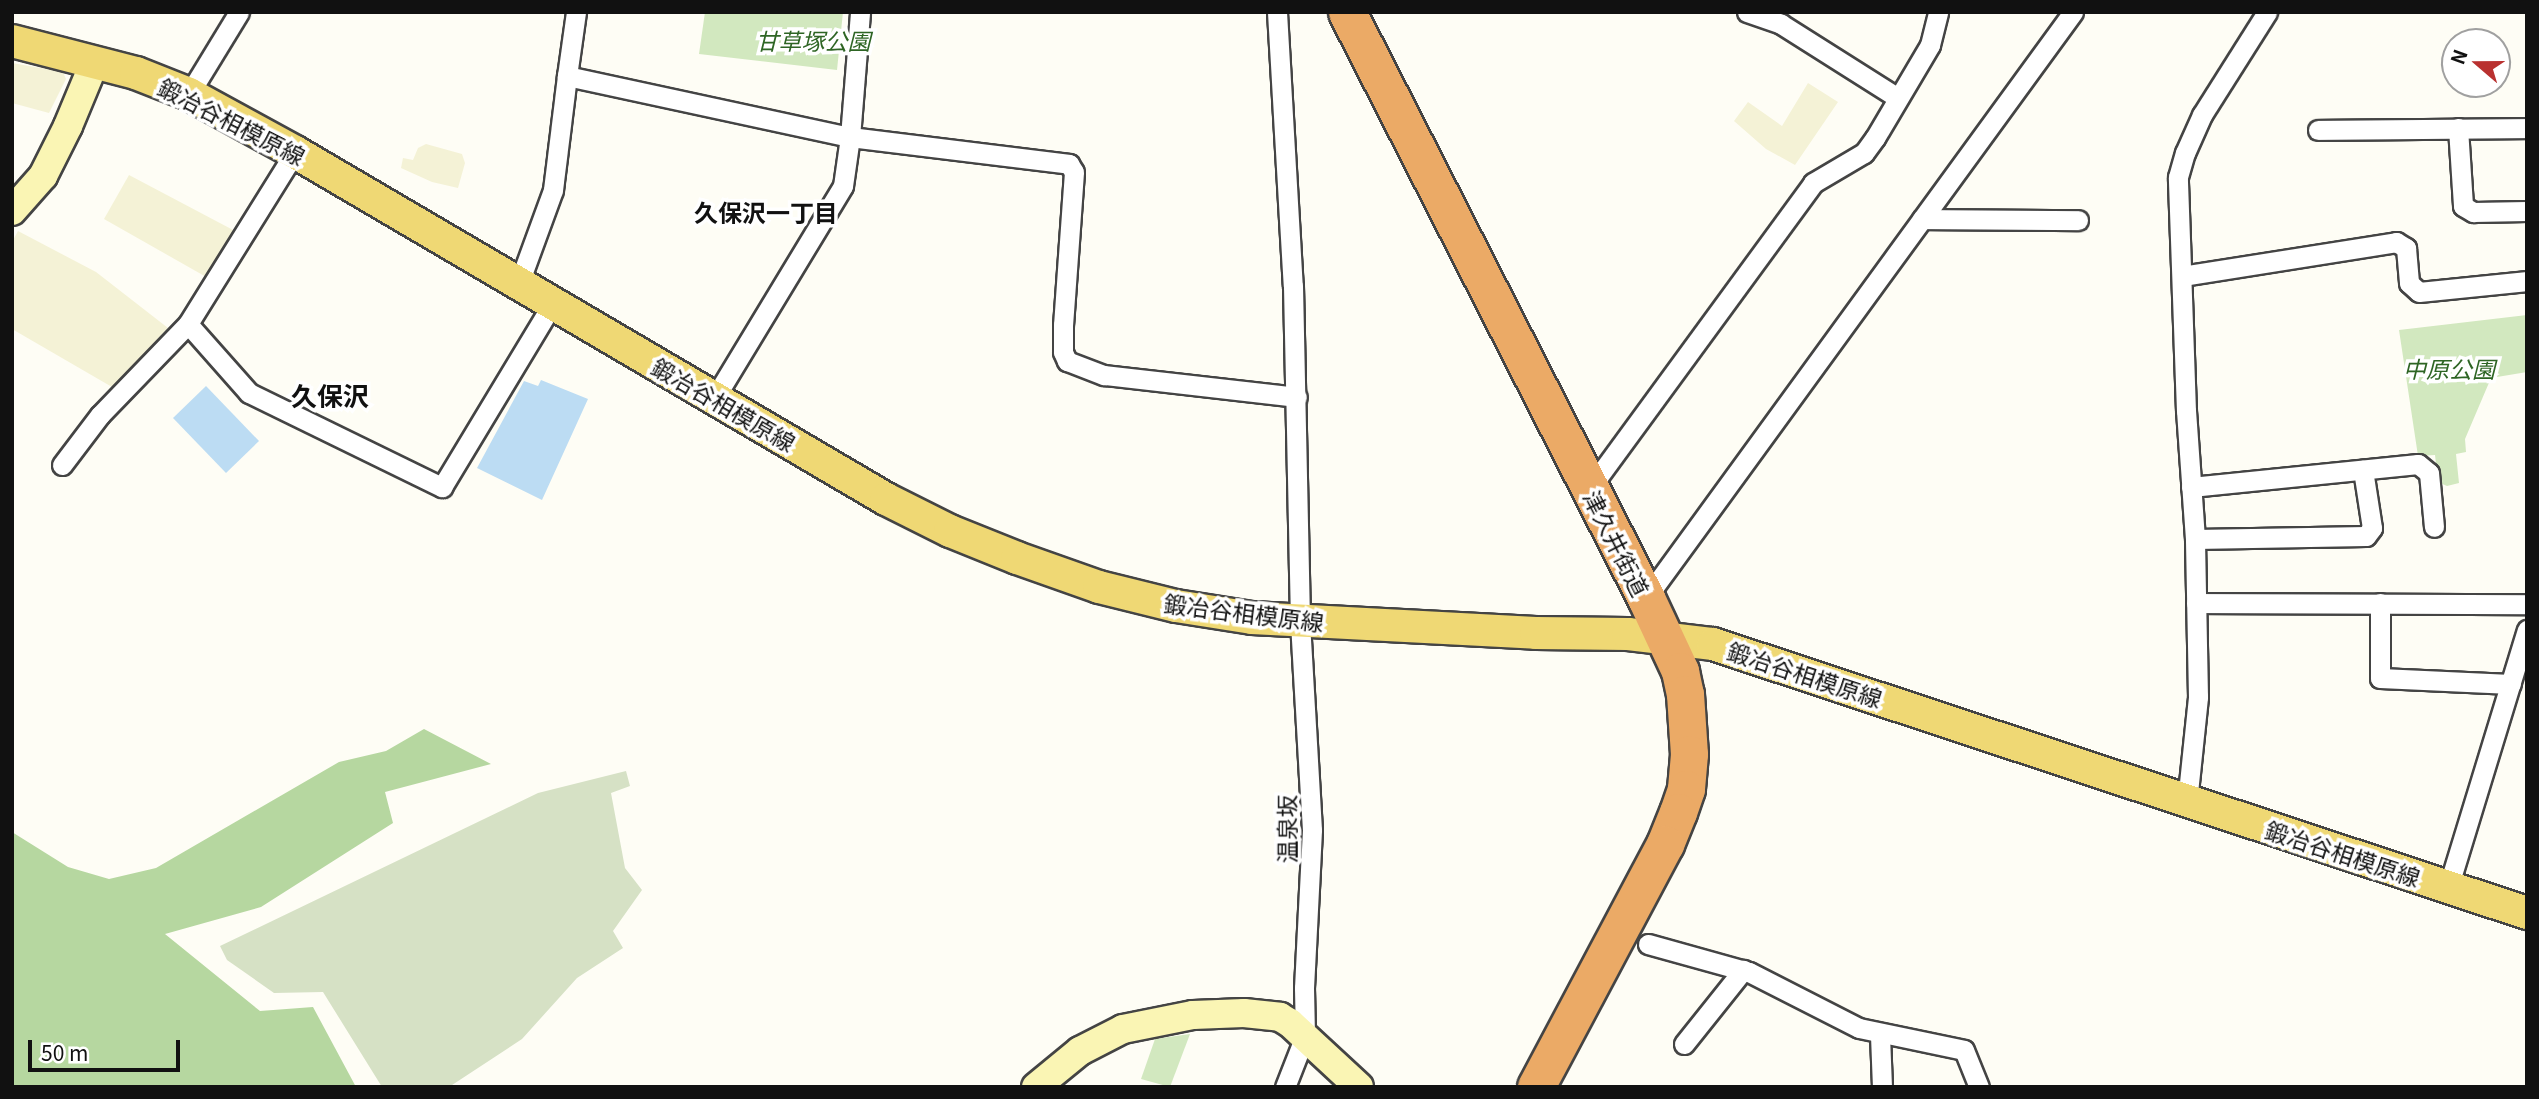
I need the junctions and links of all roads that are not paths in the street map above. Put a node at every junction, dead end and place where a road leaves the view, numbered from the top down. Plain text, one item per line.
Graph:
1 (239, 12) edge
2 (576, 12) edge
3 (860, 12) edge
4 (1277, 12) edge
5 (1347, 12) edge
6 (1747, 12) edge
7 (1938, 12) edge
8 (2073, 12) edge
9 (2267, 12) edge
10 (12, 41) edge
11 (95, 61) junction
12 (567, 76) junction
13 (189, 94) junction
14 (1898, 98) junction
15 (2458, 128) junction
16 (2527, 128) edge
17 (2318, 130) dead end
18 (850, 137) junction
19 (295, 152) junction
20 (12, 211) edge
21 (2527, 211) edge
22 (1922, 219) junction
23 (2078, 220) dead end
24 (2182, 276) junction
25 (2527, 281) edge
26 (519, 283) junction
27 (553, 303) junction
28 (188, 324) junction
29 (1297, 397) junction
30 (714, 399) junction
31 (62, 465) dead end
32 (2363, 470) junction
33 (2191, 487) junction
34 (1590, 488) junction
35 (2434, 527) dead end
36 (2195, 539) junction
37 (1646, 598) junction
38 (2196, 603) junction
39 (2380, 603) junction
40 (2527, 604) edge
41 (1300, 622) junction
42 (2527, 630) edge
43 (1665, 637) junction
44 (2511, 684) junction
45 (2187, 802) junction
46 (2448, 888) junction
47 (2527, 913) edge
48 (1648, 944) dead end
49 (1743, 970) junction
50 (1880, 1035) junction
51 (1305, 1036) junction
52 (1684, 1044) dead end
53 (1036, 1087) edge
54 (1285, 1087) edge
55 (1359, 1087) edge
56 (1536, 1087) edge
57 (1882, 1087) edge
58 (1979, 1087) edge

1 - 13 street
2 - 12 street
3 - 18 street
4 - 29 street, 温泉坂
5 - 34 highway, 津久井街道
6 - 14 street
7 - 14 street
8 - 22 street
9 - 24 street
10 - 11 main road, 鍛冶谷相模原線
11 - 13 main road, 鍛冶谷相模原線
11 - 20 street
12 - 18 street
12 - 26 street
13 - 19 main road, 鍛冶谷相模原線
14 - 34 street
15 - 16 street
15 - 17 street
15 - 21 street
18 - 29 street
18 - 30 street
19 - 26 main road, 鍛冶谷相模原線
19 - 28 street
22 - 23 street
22 - 37 street
24 - 25 street
24 - 33 street
26 - 27 main road, 鍛冶谷相模原線
27 - 28 street
27 - 30 main road, 鍛冶谷相模原線
28 - 31 street
29 - 41 street, 温泉坂
30 - 41 main road, 鍛冶谷相模原線
32 - 33 street
32 - 35 street
32 - 36 street
33 - 36 street
34 - 37 highway, 津久井街道
36 - 38 street
37 - 43 highway, 津久井街道
38 - 39 street
38 - 45 street
39 - 40 street
39 - 44 street
41 - 43 main road, 鍛冶谷相模原線
41 - 51 street, 温泉坂
42 - 44 street
43 - 45 main road, 鍛冶谷相模原線
43 - 56 highway, 津久井街道
44 - 46 street
45 - 46 main road, 鍛冶谷相模原線
46 - 47 main road, 鍛冶谷相模原線
48 - 49 street
49 - 50 street
49 - 52 street
50 - 57 street
50 - 58 street
51 - 53 street
51 - 54 street
51 - 55 street

